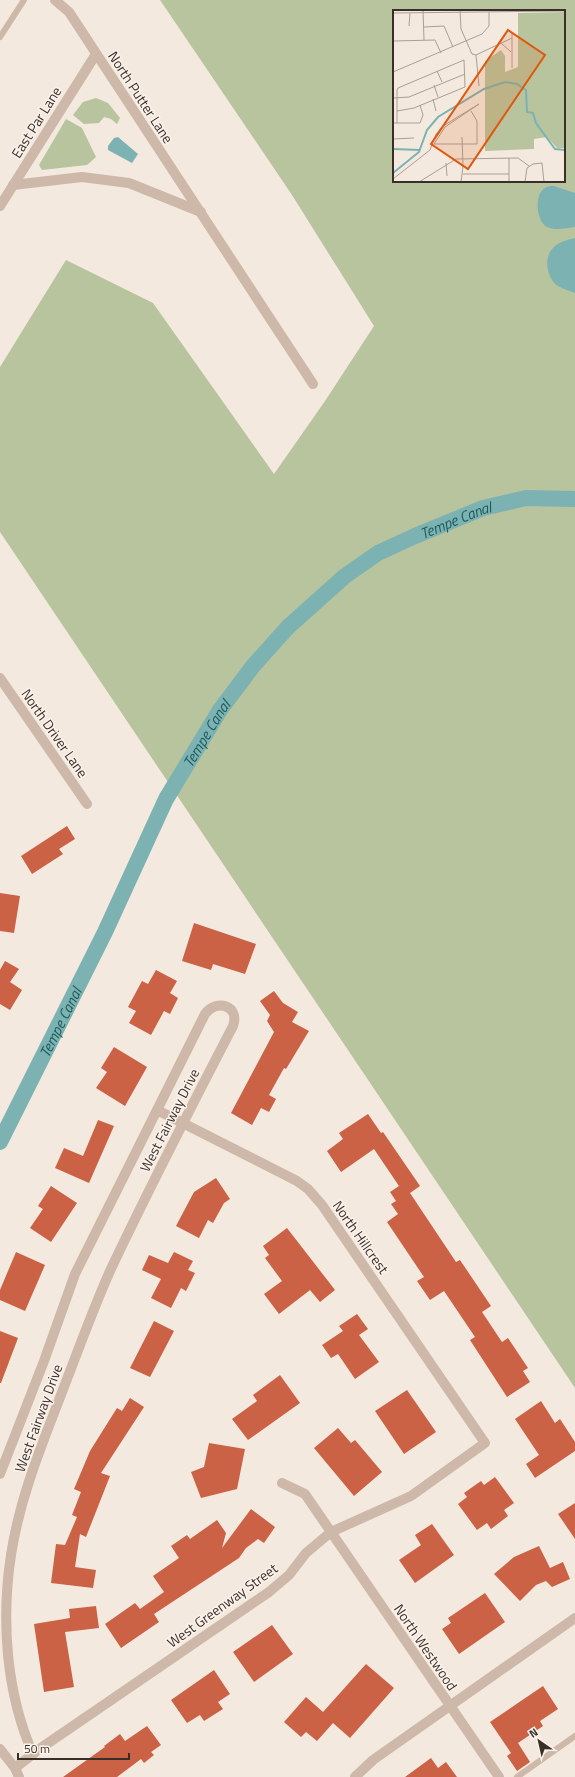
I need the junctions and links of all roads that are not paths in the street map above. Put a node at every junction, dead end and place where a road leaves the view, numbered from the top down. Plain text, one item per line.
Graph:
1 (24, 0) edge
2 (55, 0) edge
3 (0, 37) edge
4 (96, 54) junction
5 (13, 185) junction
6 (0, 206) edge
7 (201, 212) junction
8 (313, 384) dead end
9 (0, 678) edge
10 (87, 804) dead end
11 (157, 1110) junction
12 (182, 1123) junction
13 (485, 1443) joint
14 (0, 1474) edge
15 (282, 1483) dead end
16 (331, 1532) junction
17 (575, 1618) edge
18 (449, 1706) junction
19 (575, 1736) edge
20 (0, 1749) edge
21 (32, 1754) junction
22 (17, 1772) edge
23 (361, 1775) edge
24 (499, 1777) edge
25 (517, 1777) edge

1 - 3 lane
2 - 4 street, North Putter Lane
4 - 5 street, East Par Lane
4 - 7 street, North Putter Lane
5 - 6 street, East Par Lane
5 - 7 street
7 - 8 street, North Putter Lane
9 - 10 street, North Driver Lane
11 - 12 street, North Hillcrest
11 - 12 street, West Fairway Drive
11 - 14 street, West Fairway Drive
12 - 13 street, North Hillcrest
12 - 21 street, West Fairway Drive
13 - 16 street, West Greenway Street
15 - 16 street, North Westwood
16 - 18 street, North Westwood
16 - 21 street, West Greenway Street
17 - 18 street
18 - 23 street
18 - 24 street, North Westwood
19 - 25 lane
20 - 22 street
21 - 22 street, West Greenway Street

